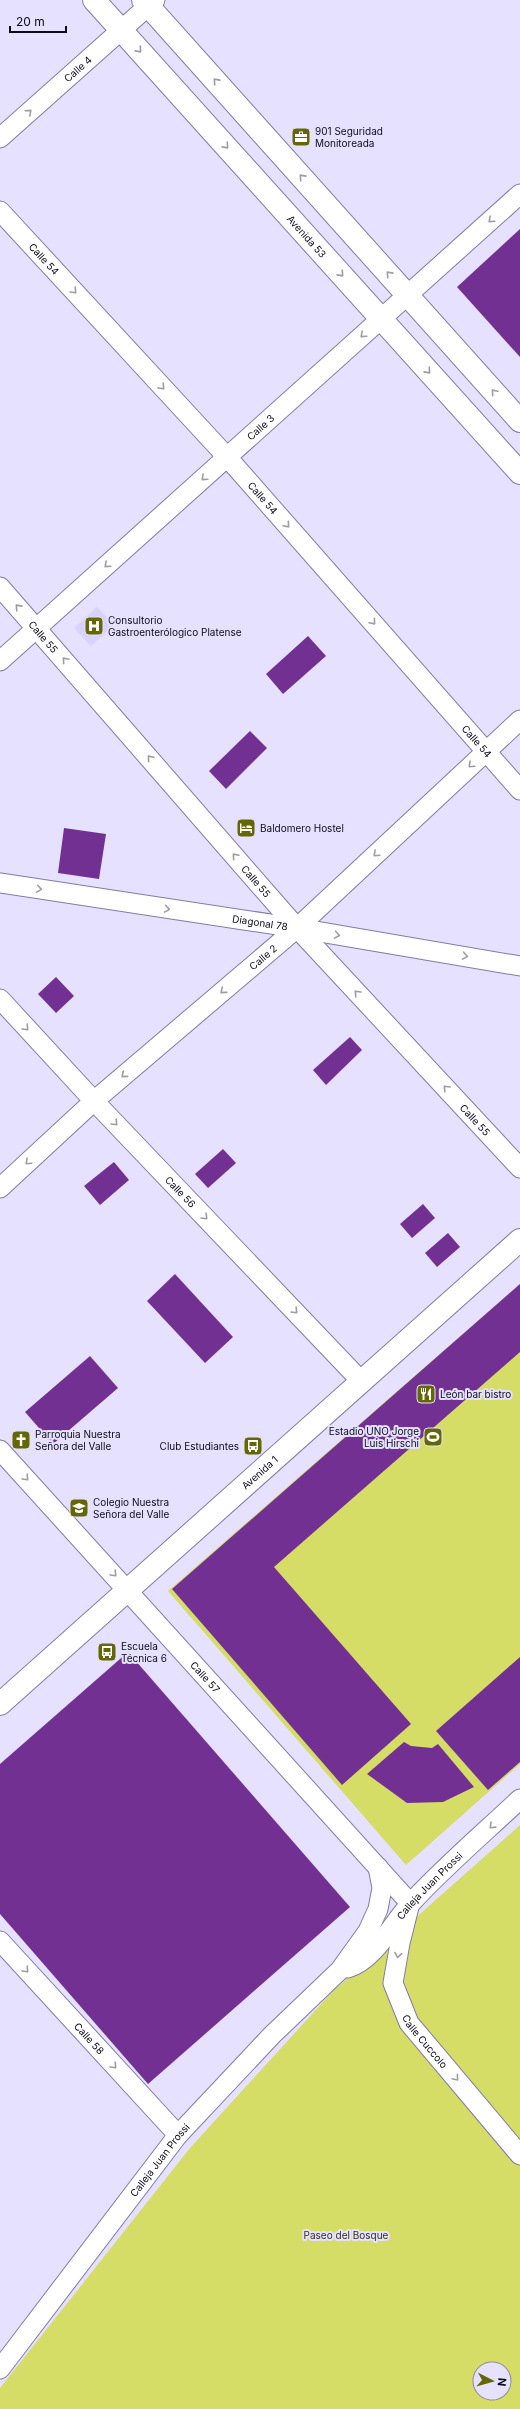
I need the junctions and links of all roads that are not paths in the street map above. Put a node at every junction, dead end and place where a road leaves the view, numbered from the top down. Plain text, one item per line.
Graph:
1 (94, 0) edge
2 (149, 2) edge
3 (121, 30) junction
4 (0, 138) edge
5 (520, 194) edge
6 (0, 211) edge
7 (408, 295) junction
8 (381, 319) junction
9 (520, 422) edge
10 (227, 457) junction
11 (520, 473) edge
12 (0, 587) edge
13 (36, 628) junction
14 (0, 661) edge
15 (520, 720) edge
16 (486, 751) junction
17 (520, 790) edge
18 (0, 883) edge
19 (297, 928) junction
20 (520, 966) edge
21 (0, 999) edge
22 (94, 1101) junction
23 (520, 1168) edge
24 (0, 1188) edge
25 (520, 1240) edge
26 (362, 1382) junction
27 (0, 1450) edge
28 (128, 1589) junction
29 (0, 1704) edge
30 (520, 1799) edge
31 (378, 1867) junction
32 (410, 1903) junction
33 (0, 1941) edge
34 (340, 1970) junction
35 (178, 2135) junction
36 (520, 2155) edge
37 (0, 2369) edge

1 - 3 street, Avenida 53
2 - 3 street, Calle 4
7 -> 2 street
4 -> 3 street, Calle 4
3 -> 8 street, Avenida 53
5 -> 7 street, Calle 3
6 -> 10 street, Calle 54
7 - 8 street, Calle 3
9 -> 7 street
8 -> 10 street, Calle 3
8 -> 11 street, Avenida 53
10 -> 13 street, Calle 3
10 -> 16 street, Calle 54
13 -> 12 street, Calle 55
13 - 14 street, Calle 3
19 -> 13 street, Calle 55
15 - 16 street, Calle 2
16 - 17 street, Calle 54
16 -> 19 street, Calle 2
18 -> 19 street, Diagonal 78
19 -> 20 street, Diagonal 78
19 -> 22 street, Calle 2
23 -> 19 street, Calle 55
21 -> 22 street, Calle 56
22 -> 24 street, Calle 2
22 -> 26 street, Calle 56
25 - 26 street, Avenida 1
26 - 28 street, Avenida 1
27 -> 28 street, Calle 57
28 - 29 street, Avenida 1
28 - 31 street, Calle 57
30 -> 32 street, Calleja Juan Prossi
31 - 32 street, Calle 57
31 - 34 street, Calleja Juan Prossi
32 - 34 street, Calleja Juan Prossi
32 -> 36 street, Calle Cuccolo
33 -> 35 street, Calle 58
34 - 35 street, Calleja Juan Prossi
35 - 37 street, Calleja Juan Prossi

